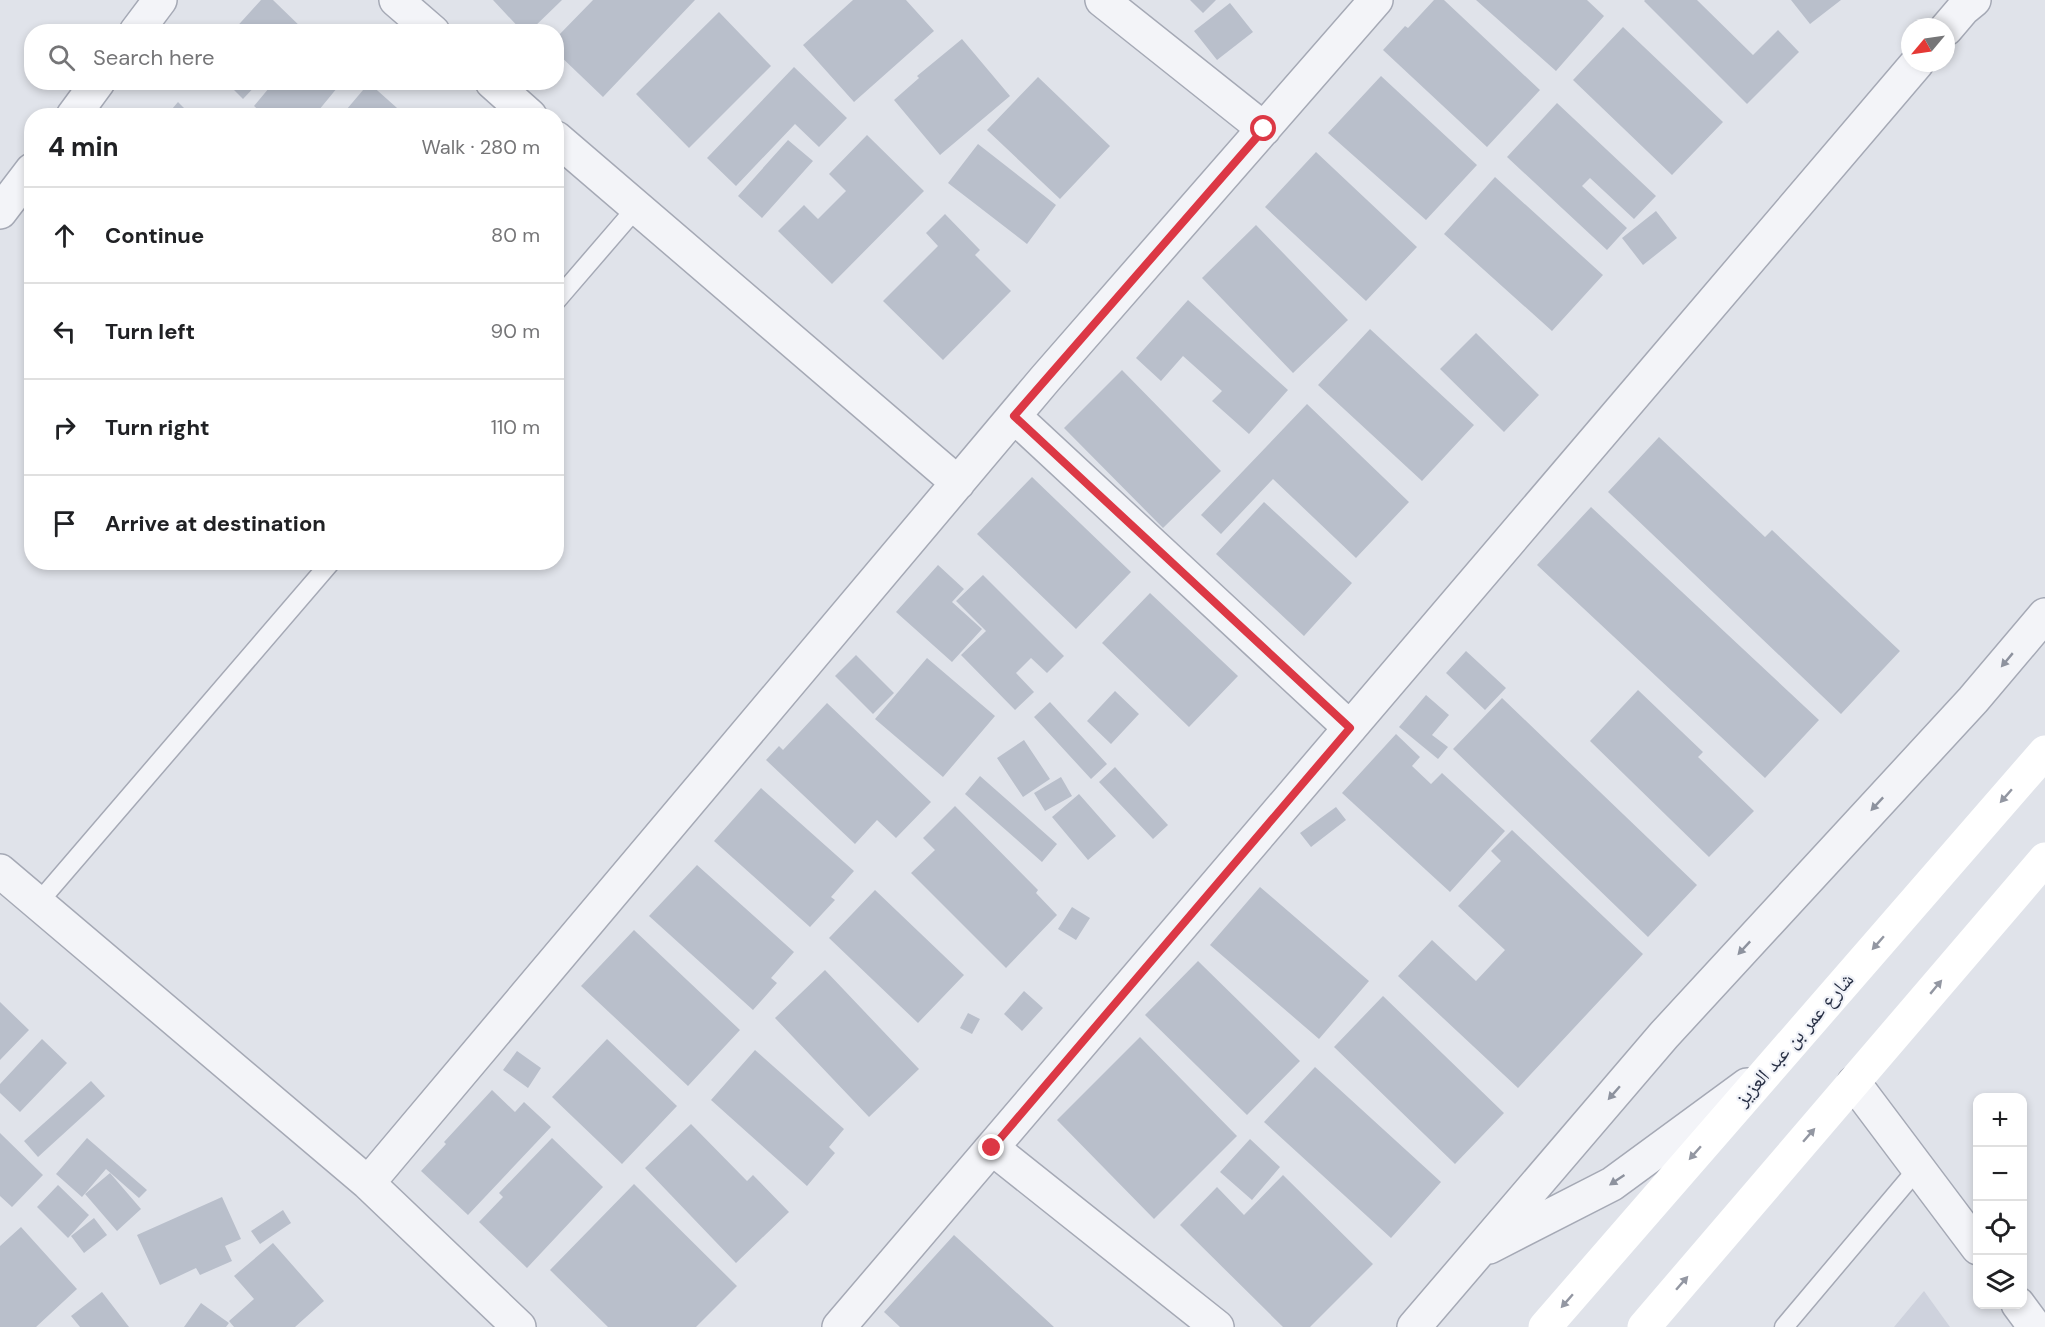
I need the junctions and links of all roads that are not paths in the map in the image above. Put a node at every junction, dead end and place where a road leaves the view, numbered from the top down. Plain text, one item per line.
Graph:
1 (160, 0) edge
2 (396, 0) edge
3 (1102, 0) edge
4 (1376, 0) edge
5 (1974, 0) edge
6 (1955, 18) edge
7 (142, 24) edge
8 (424, 24) edge
9 (1909, 72) edge
10 (92, 90) edge
11 (501, 90) edge
12 (79, 108) edge
13 (522, 108) edge
14 (1264, 129) junction
15 (564, 145) edge
16 (24, 180) edge
17 (637, 207) junction
18 (0, 212) edge
19 (564, 292) edge
20 (1014, 416) junction
21 (958, 483) junction
22 (324, 570) edge
23 (2045, 615) edge
24 (1350, 728) junction
25 (2045, 752) edge
26 (2045, 859) edge
27 (0, 871) edge
28 (38, 903) junction
29 (1765, 1071) junction
30 (1854, 1083) junction
31 (992, 1148) junction
32 (1919, 1167) junction
33 (368, 1183) junction
34 (1973, 1242) edge
35 (1477, 1254) junction
36 (2022, 1309) edge
37 (519, 1327) edge
38 (839, 1327) edge
39 (1217, 1327) edge
40 (1414, 1327) edge
41 (1545, 1327) edge
42 (1644, 1327) edge
43 (1784, 1327) edge
44 (2035, 1327) edge

1 - 7 street
2 - 8 street
3 - 14 street
4 - 14 street
5 - 6 street
9 - 24 street
10 - 12 street
11 - 13 street
14 - 20 street
15 - 17 street
16 - 18 street
17 - 19 lane
17 - 21 street
20 - 21 street
20 - 24 street
21 - 33 street
22 - 28 lane
23 -> 35 street
24 - 31 street
25 -> 29 main road, شارع عمر بن عبد العزيز
30 -> 26 main road
27 - 28 street
28 - 33 street
29 -> 35 street
29 -> 41 main road, شارع عمر بن عبد العزيز
30 - 32 street
42 -> 30 main road
31 - 38 street
31 - 39 street
32 - 34 street
32 - 43 lane
33 - 37 street
35 - 40 street
36 - 44 street

